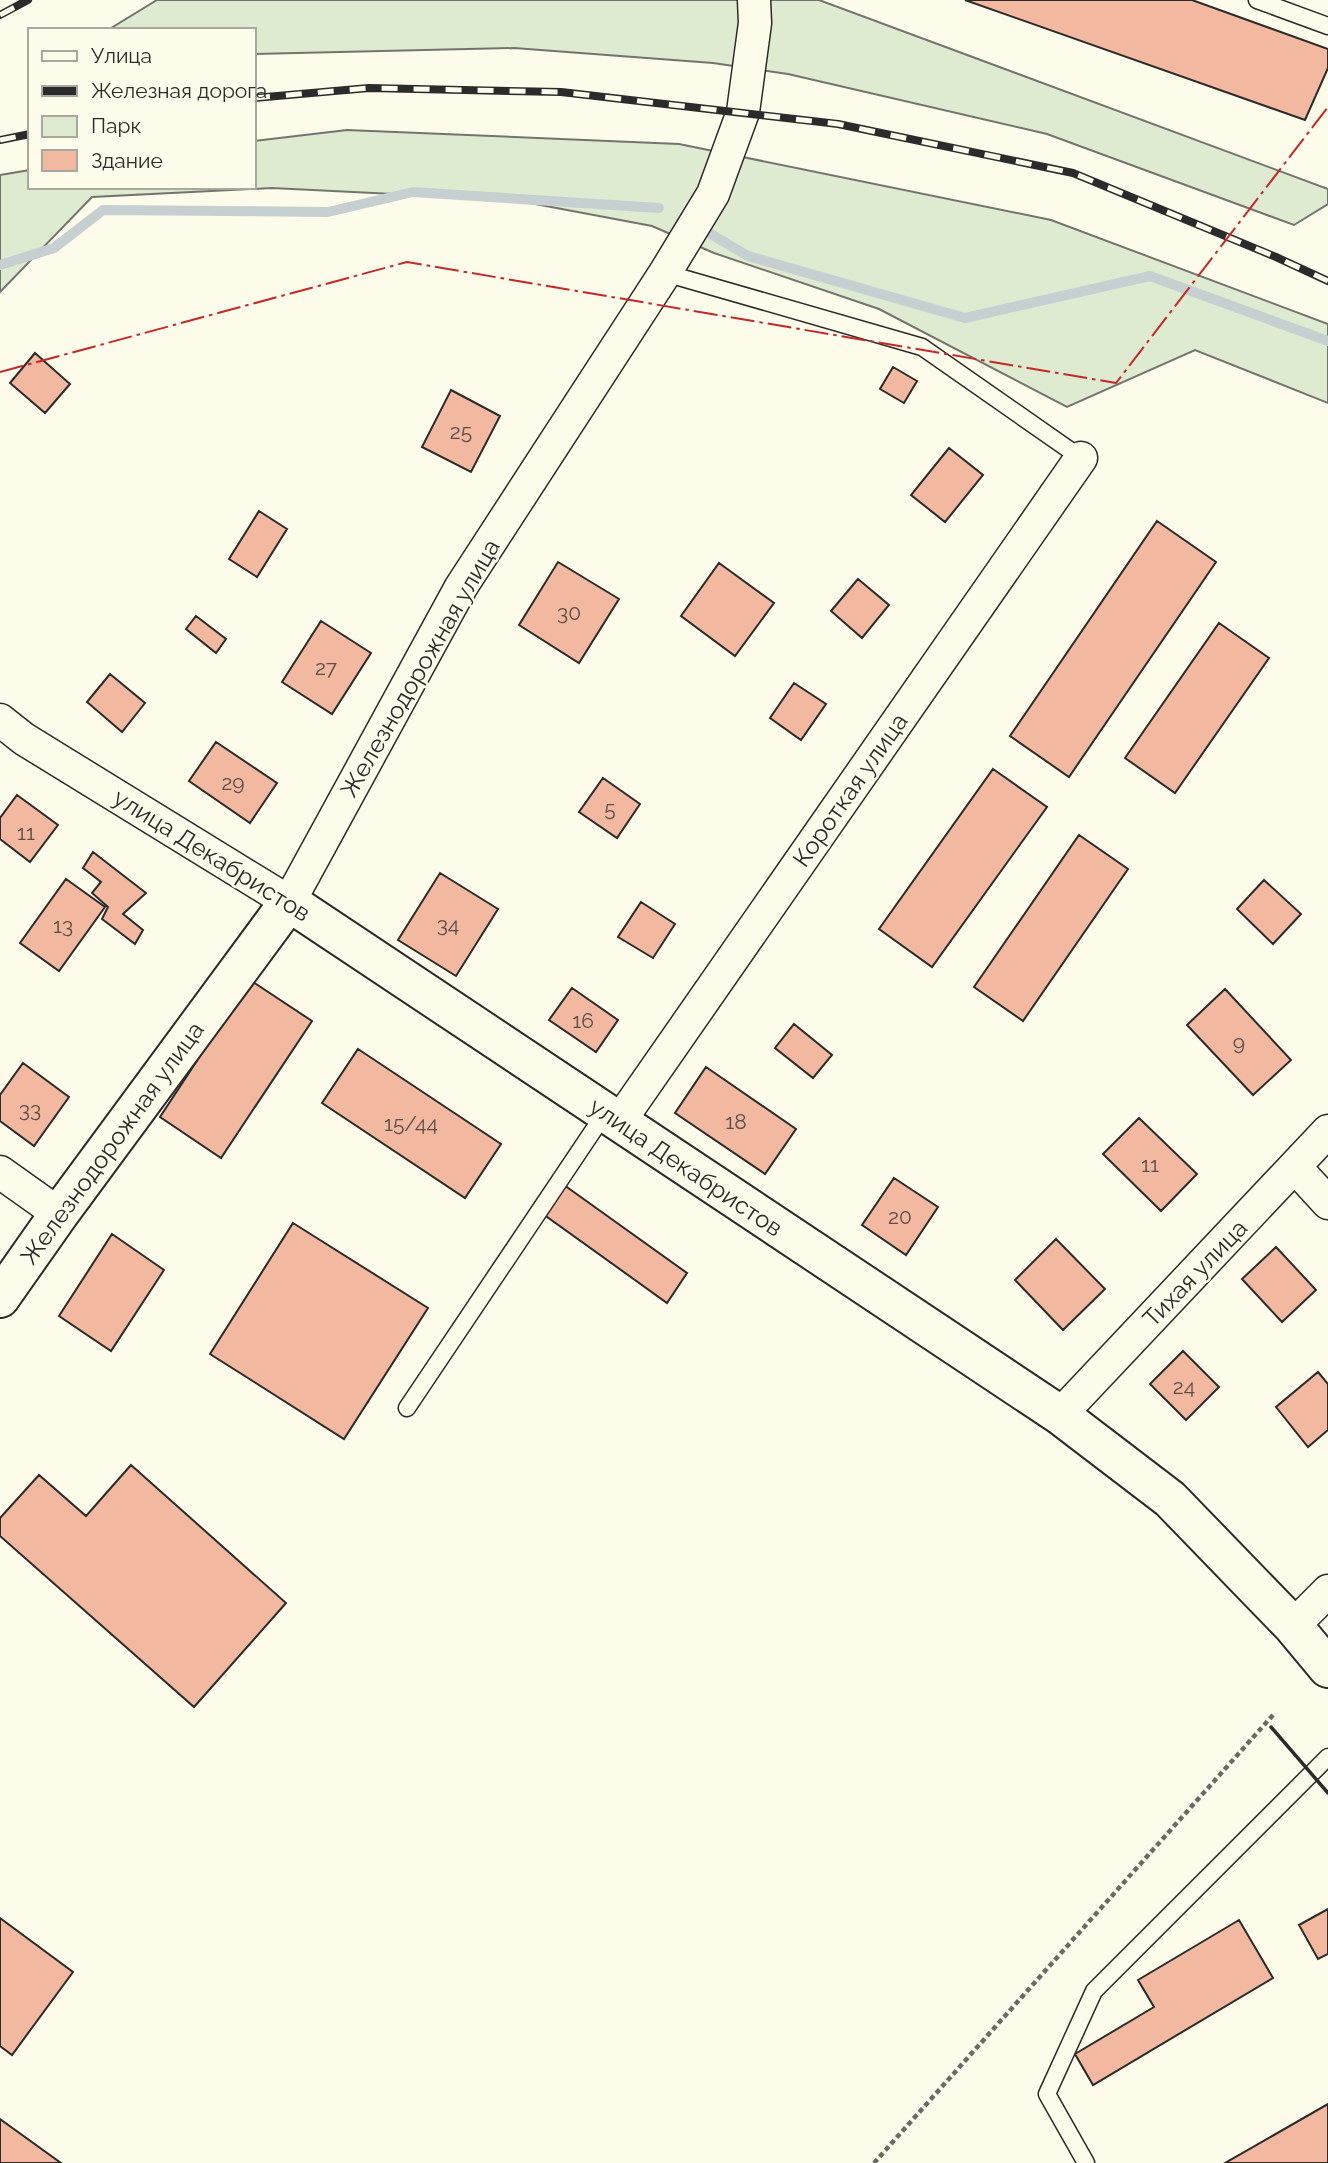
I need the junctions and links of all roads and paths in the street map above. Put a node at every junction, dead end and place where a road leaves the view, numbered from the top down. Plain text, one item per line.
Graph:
1 (754, 0) edge
2 (1257, 0) edge
3 (1328, 26) edge
4 (665, 273) junction
5 (1081, 458) joint
6 (0, 720) edge
7 (289, 902) junction
8 (612, 1117) junction
9 (1328, 1131) edge
10 (1295, 1167) junction
11 (0, 1172) edge
12 (1328, 1203) edge
13 (59, 1214) junction
14 (0, 1297) edge
15 (407, 1408) dead end
16 (1060, 1415) junction
17 (1328, 1591) edge
18 (1293, 1626) junction
19 (1328, 1668) edge
20 (1273, 1715) dead end
21 (1328, 1757) edge
22 (874, 2163) edge
23 (1086, 2163) edge

1 - 4 street, Железнодорожная улица
2 - 3 lane
4 - 5 lane
4 - 7 street, Железнодорожная улица
5 - 8 street, Короткая улица
6 - 7 street, улица Декабристов
7 - 8 street, улица Декабристов
7 - 13 street, Железнодорожная улица
8 - 15 lane
8 - 16 street, улица Декабристов
9 - 10 street, Тихая улица
10 - 12 street
10 - 16 street, Тихая улица
11 - 13 street
13 - 14 street, Железнодорожная улица
16 - 18 street, улица Декабристов
17 - 18 street
18 - 19 street, улица Декабристов
20 - 22 path
21 - 23 lane

